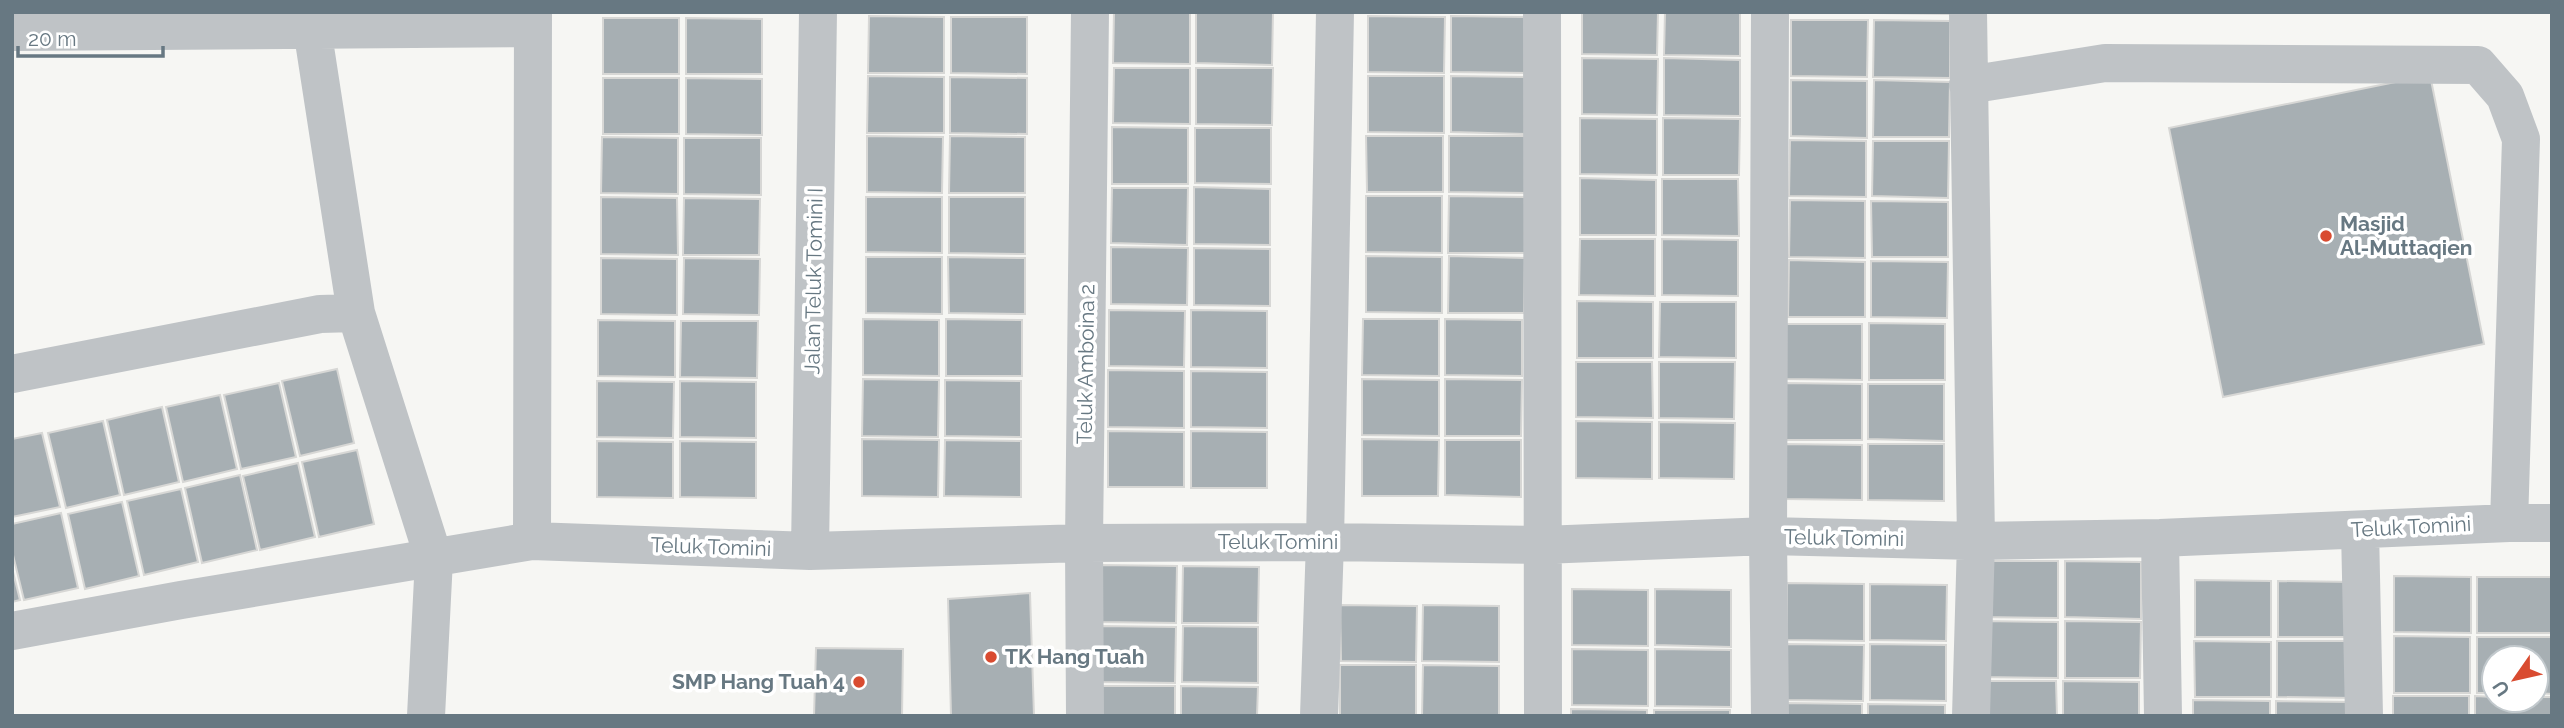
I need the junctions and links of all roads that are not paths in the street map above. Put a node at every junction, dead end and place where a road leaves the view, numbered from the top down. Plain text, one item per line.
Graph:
1 (818, 12) edge
2 (1090, 12) edge
3 (1335, 12) edge
4 (1542, 12) edge
5 (1770, 12) edge
6 (1968, 12) edge
7 (533, 20) edge
8 (312, 29) junction
9 (12, 32) edge
10 (1968, 85) junction
11 (356, 313) junction
12 (12, 374) edge
13 (2509, 523) junction
14 (2552, 523) edge
15 (2360, 530) junction
16 (1768, 536) junction
17 (2160, 538) junction
18 (532, 541) junction
19 (1976, 541) junction
20 (1325, 542) junction
21 (1084, 543) junction
22 (1543, 545) junction
23 (810, 551) junction
24 (434, 559) junction
25 (12, 631) edge
26 (426, 716) edge
27 (1085, 716) edge
28 (1320, 716) edge
29 (1543, 716) edge
30 (1770, 716) edge
31 (1971, 716) edge
32 (2163, 716) edge
33 (2364, 716) edge

1 - 23 street, Jalan Teluk Tomini I
2 - 21 street, Teluk Amboina 2
3 - 20 street
4 - 22 street
5 - 16 street
6 - 10 street
7 - 8 street
7 - 18 street
8 - 9 street
8 - 11 street
10 - 13 street
10 - 19 street
11 - 12 street
11 - 24 street
13 - 14 street, Teluk Tomini
13 - 15 street, Teluk Tomini
15 - 17 street, Teluk Tomini
15 - 33 street
16 - 19 street, Teluk Tomini
16 - 22 street, Teluk Tomini
16 - 30 street
17 - 19 street, Teluk Tomini
17 - 32 street
18 - 23 street, Teluk Tomini
18 - 24 street, Teluk Tomini
19 - 31 street
20 - 21 street, Teluk Tomini
20 - 22 street, Teluk Tomini
20 - 28 street
21 - 23 street, Teluk Tomini
21 - 27 street, Teluk Amboina 2
22 - 29 street
24 - 25 street, Teluk Tomini
24 - 26 street

